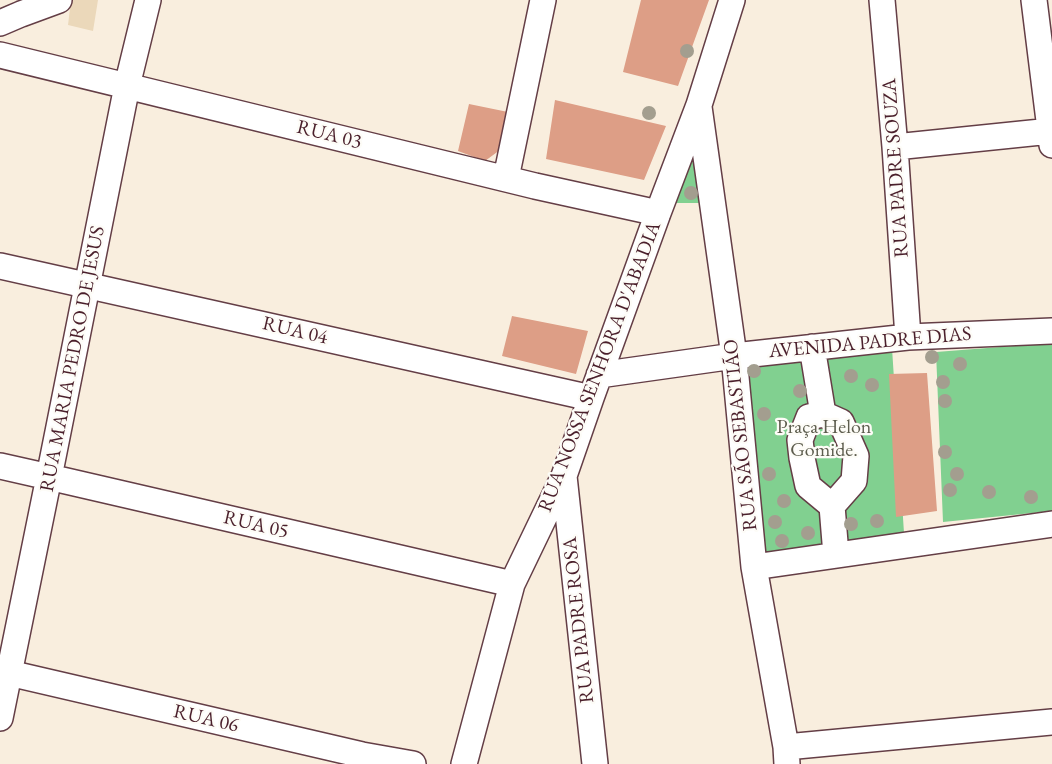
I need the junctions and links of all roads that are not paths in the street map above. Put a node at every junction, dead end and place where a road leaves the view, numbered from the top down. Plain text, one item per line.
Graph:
1 (59, 0) edge
2 (148, 0) edge
3 (543, 0) edge
4 (732, 0) edge
5 (882, 0) edge
6 (1034, 0) edge
7 (0, 23) edge
8 (0, 55) edge
9 (127, 86) junction
10 (698, 105) junction
11 (1051, 138) edge
12 (895, 147) junction
13 (506, 178) junction
14 (658, 213) junction
15 (0, 266) edge
16 (88, 285) junction
17 (1052, 330) edge
18 (908, 337) junction
19 (812, 347) junction
20 (734, 356) junction
21 (595, 387) junction
22 (824, 414) junction
23 (0, 466) edge
24 (564, 476) junction
25 (50, 477) junction
26 (832, 506) junction
27 (1052, 524) edge
28 (836, 555) junction
29 (754, 567) junction
30 (512, 584) junction
31 (5, 672) edge
32 (0, 718) edge
33 (1052, 722) edge
34 (787, 756) edge
35 (361, 759) edge
36 (413, 764) edge
37 (464, 764) edge
38 (594, 764) edge

1 - 7 street
2 - 9 street, RUA MARIA PEDRO DE JESUS
3 - 13 street
4 - 10 street, RUA NOSSA SENHORA D'ABADIA
5 - 12 street, RUA PADRE SOUZA
6 - 11 street
8 - 9 street, RUA 03
9 - 13 street, RUA 03
9 - 16 street, RUA MARIA PEDRO DE JESUS
10 - 14 street, RUA NOSSA SENHORA D'ABADIA
10 - 20 street, RUA SÃO SEBASTIÃO
11 - 12 street
12 - 18 street, RUA PADRE SOUZA
13 - 14 street, RUA 03
14 - 21 street, RUA NOSSA SENHORA D'ABADIA
15 - 16 street, RUA 04
16 - 21 street, RUA 04
16 - 25 street, RUA MARIA PEDRO DE JESUS
17 - 18 street, AVENIDA PADRE DIAS
18 - 19 street, AVENIDA PADRE DIAS
19 - 20 street, AVENIDA PADRE DIAS
19 - 22 street
20 - 21 street, AVENIDA PADRE DIAS
20 - 29 street, RUA SÃO SEBASTIÃO
21 - 24 street, RUA NOSSA SENHORA D'ABADIA
22 - 26 street
22 - 26 street
23 - 25 street, RUA 05
24 - 30 street, RUA NOSSA SENHORA D'ABADIA
24 - 38 street, RUA PADRE ROSA
25 - 30 street, RUA 05
25 - 31 street, RUA MARIA PEDRO DE JESUS
26 - 28 street
27 - 28 street
28 - 29 street
29 - 34 street, RUA SÃO SEBASTIÃO
30 - 37 street, RUA NOSSA SENHORA D'ABADIA
31 - 32 street, RUA MARIA PEDRO DE JESUS
31 - 35 street, RUA 06
33 - 34 street
35 - 36 street, RUA 06

